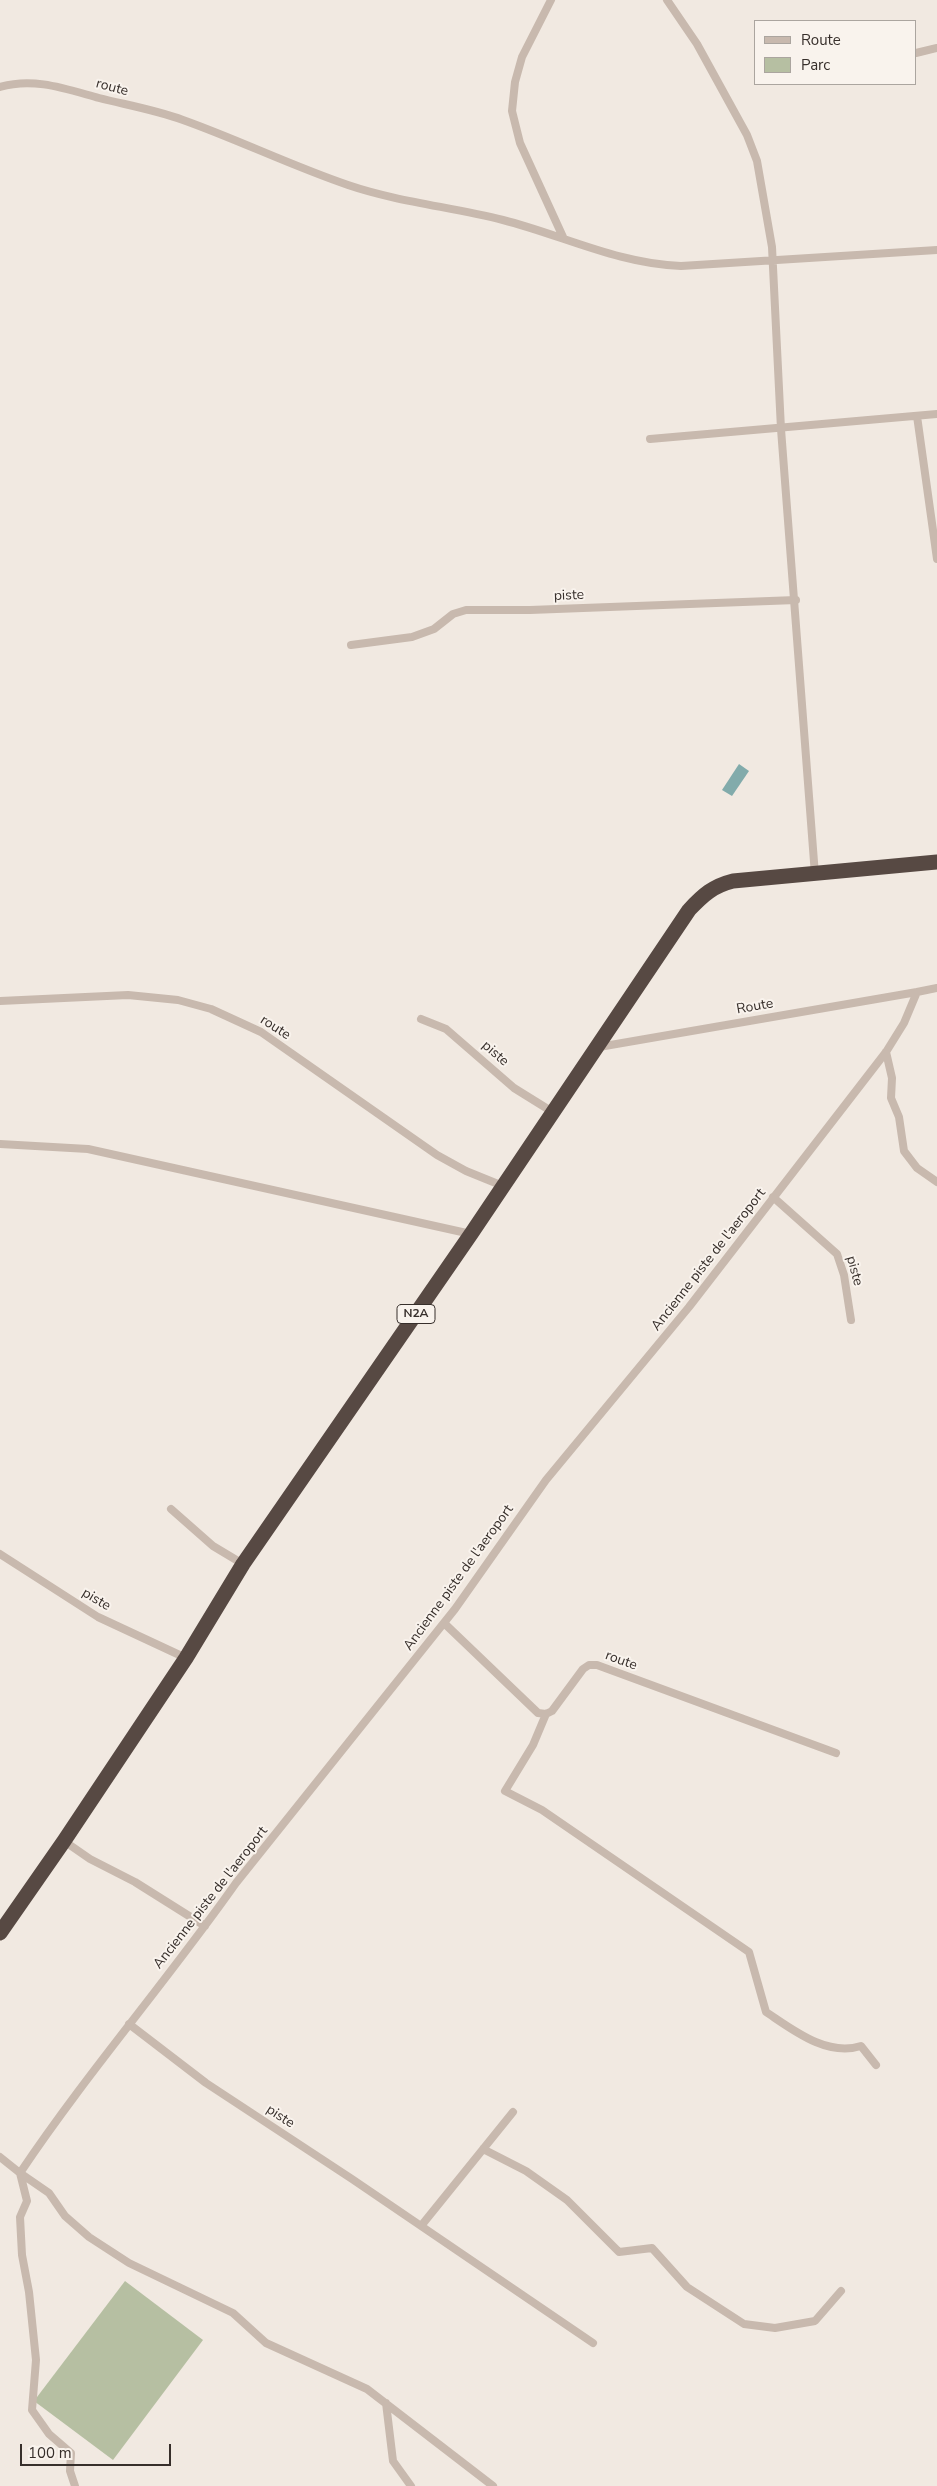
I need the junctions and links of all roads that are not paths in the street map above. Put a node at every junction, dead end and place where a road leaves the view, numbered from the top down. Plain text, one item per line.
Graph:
1 (551, 0) edge
2 (667, 0) edge
3 (937, 48) edge
4 (917, 53) edge
5 (0, 87) edge
6 (563, 237) junction
7 (937, 250) edge
8 (773, 260) junction
9 (937, 414) edge
10 (917, 416) junction
11 (781, 428) junction
12 (650, 439) dead end
13 (937, 560) edge
14 (796, 600) junction
15 (351, 645) dead end
16 (937, 862) edge
17 (815, 875) junction
18 (937, 988) edge
19 (917, 992) junction
20 (0, 1001) edge
21 (421, 1019) dead end
22 (598, 1047) junction
23 (886, 1052) junction
24 (551, 1112) junction
25 (0, 1144) edge
26 (937, 1182) edge
27 (503, 1186) junction
28 (774, 1197) junction
29 (471, 1234) junction
30 (851, 1320) dead end
31 (171, 1509) dead end
32 (0, 1554) edge
33 (243, 1564) junction
34 (444, 1623) junction
35 (186, 1658) junction
36 (546, 1714) junction
37 (836, 1753) dead end
38 (64, 1841) junction
39 (205, 1926) junction
40 (0, 1933) edge
41 (129, 2024) junction
42 (876, 2065) dead end
43 (513, 2112) dead end
44 (483, 2149) junction
45 (0, 2157) edge
46 (20, 2173) junction
47 (421, 2226) junction
48 (841, 2291) dead end
49 (593, 2343) dead end
50 (386, 2403) junction
51 (74, 2486) edge
52 (411, 2486) edge
53 (493, 2486) edge

1 - 6 street
2 - 8 street
3 - 4 street
5 - 6 street, route
6 - 8 street, route
7 - 8 street, route
8 - 11 street
9 - 10 street
10 - 11 street
10 - 13 street
11 - 12 street
11 - 14 street
14 - 15 street, piste
14 - 17 street
16 - 17 highway, N2A
17 - 22 highway, N2A
18 - 19 street
19 - 22 street, Route
19 - 23 street, Ancienne piste de l'aeroport
20 - 27 street, route
21 - 24 street, piste
22 - 24 highway, N2A
23 - 26 street
23 - 28 street, Ancienne piste de l'aeroport
24 - 27 highway, N2A
25 - 29 street
27 - 29 highway, N2A
28 - 30 street, piste
28 - 34 street, Ancienne piste de l'aeroport
29 - 33 highway, N2A
31 - 33 street
32 - 35 street, piste
33 - 35 highway, N2A
34 - 36 street
34 - 39 street, Ancienne piste de l'aeroport
35 - 38 highway, N2A
36 - 37 street, route
36 - 42 street
38 - 39 street
38 - 40 highway, N2A
39 - 41 street, Ancienne piste de l'aeroport
41 - 46 street, Ancienne piste de l'aeroport
41 - 47 street, piste
43 - 44 street
44 - 47 street
44 - 48 street
45 - 46 street
46 - 50 street
46 - 51 street
47 - 49 street, piste
50 - 52 street
50 - 53 street

